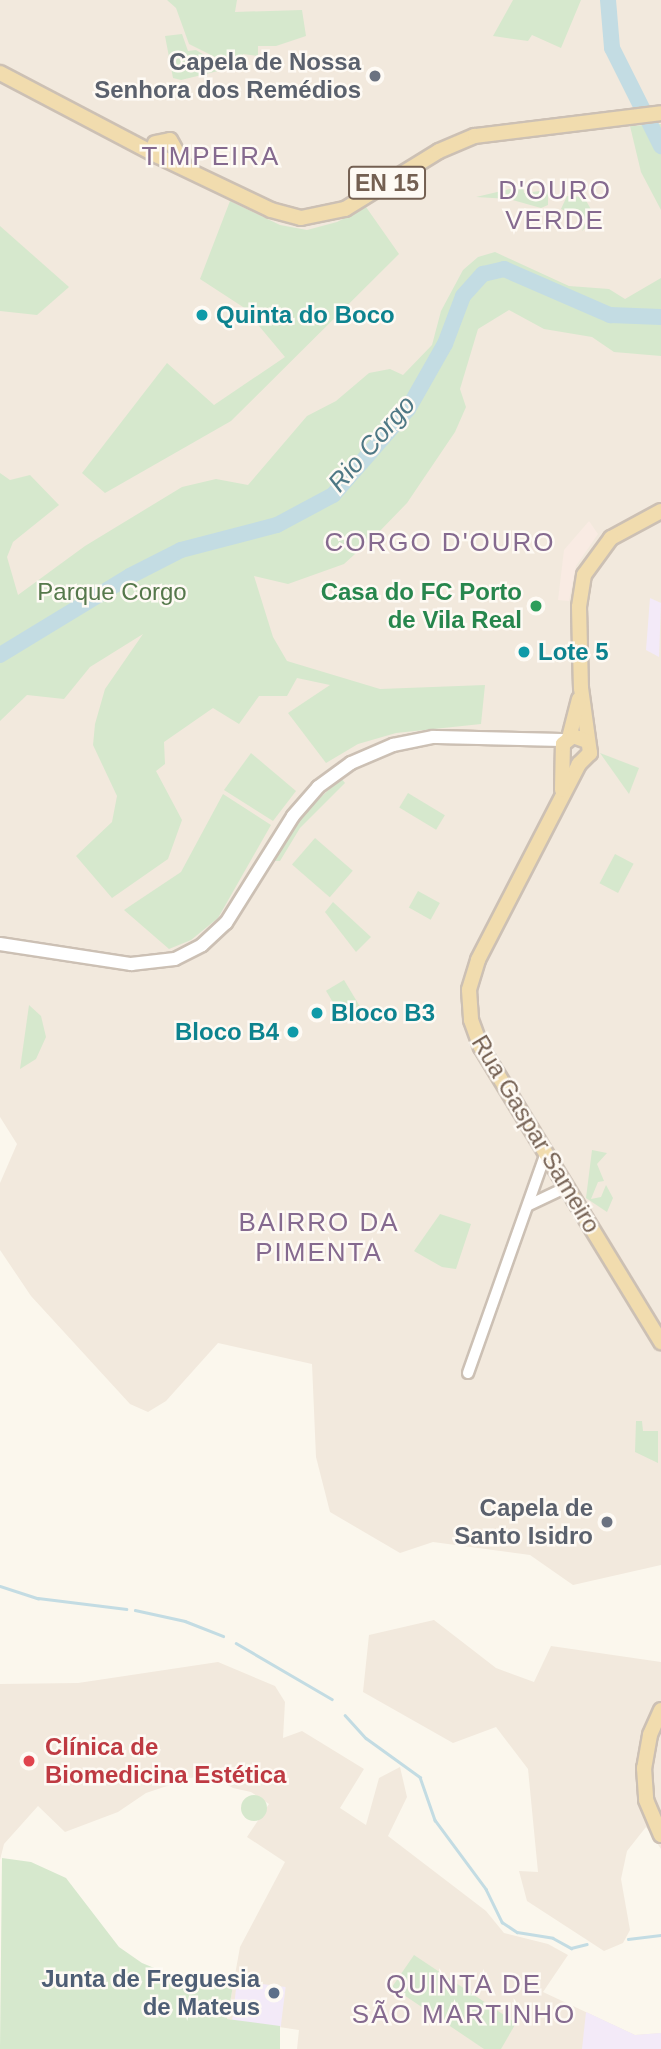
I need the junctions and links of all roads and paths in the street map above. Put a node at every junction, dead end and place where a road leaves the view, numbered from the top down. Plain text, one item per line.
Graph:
1 (0, 73) edge
2 (661, 113) edge
3 (661, 511) edge
4 (661, 520) edge
5 (636, 523) junction
6 (581, 688) junction
7 (568, 739) junction
8 (526, 740) junction
9 (587, 741) junction
10 (564, 759) junction
11 (579, 764) junction
12 (558, 804) junction
13 (0, 944) edge
14 (546, 1153) junction
15 (567, 1187) junction
16 (527, 1207) junction
17 (661, 1342) edge
18 (468, 1373) dead end
19 (661, 1710) edge
20 (661, 1835) edge

1 - 2 main road, EN 15
3 - 5 main road
4 - 5 main road
5 - 6 main road
6 - 7 main road
6 - 9 main road
7 - 8 main road
7 - 9 main road
7 - 10 main road
8 - 10 main road
8 - 13 main road
9 - 11 main road, Rua Gaspar Sameiro
10 - 11 main road
10 - 12 main road
11 - 12 main road, Rua Gaspar Sameiro
12 - 14 main road, Rua Gaspar Sameiro
14 - 15 main road, Rua Gaspar Sameiro
14 - 16 street
15 - 16 street
15 - 17 main road, Rua Gaspar Sameiro
16 - 18 street
19 - 20 main road

